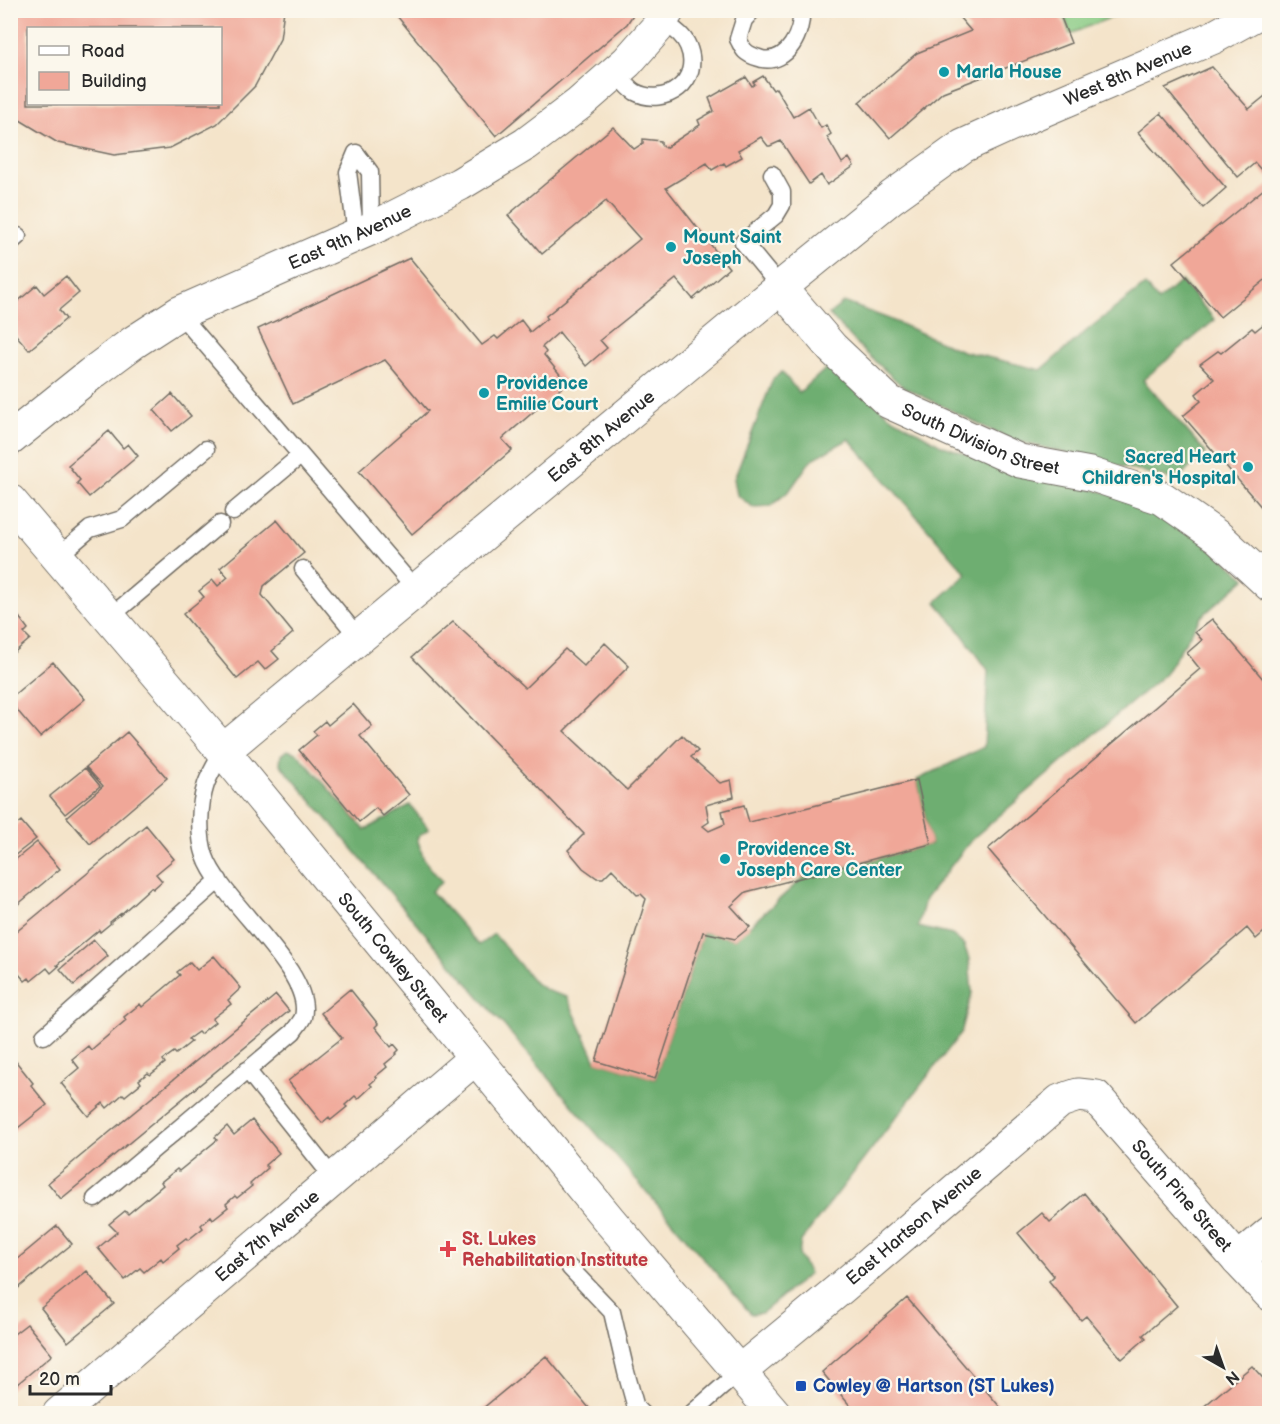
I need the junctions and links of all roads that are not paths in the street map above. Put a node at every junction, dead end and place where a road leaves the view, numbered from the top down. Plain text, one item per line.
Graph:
1 (753, 10) edge
2 (801, 10) edge
3 (1263, 10) edge
4 (665, 15) edge
5 (616, 72) junction
6 (989, 134) joint
7 (772, 174) dead end
8 (780, 287) junction
9 (179, 313) junction
10 (10, 439) edge
11 (206, 449) dead end
12 (300, 456) junction
13 (10, 501) edge
14 (232, 512) dead end
15 (220, 524) dead end
16 (58, 556) junction
17 (303, 569) dead end
18 (1269, 585) edge
19 (416, 590) junction
20 (110, 617) junction
21 (358, 637) junction
22 (223, 751) junction
23 (219, 880) junction
24 (44, 1036) dead end
25 (475, 1058) junction
26 (247, 1070) junction
27 (1096, 1097) joint
28 (334, 1179) junction
29 (95, 1199) dead end
30 (1269, 1233) edge
31 (1238, 1260) junction
32 (570, 1268) dead end
33 (1269, 1294) edge
34 (739, 1372) junction
35 (59, 1413) edge
36 (642, 1413) edge
37 (691, 1413) edge
38 (775, 1413) edge

1 - 2 lane
3 - 6 street, West 8th Avenue
4 - 5 street, East 9th Avenue
4 - 5 lane
5 - 9 street, East 9th Avenue
6 - 8 street, East 8th Avenue
7 - 8 lane
8 - 18 street, South Division Street
8 - 19 street, East 8th Avenue
9 - 10 street, East 9th Avenue
9 - 12 lane
11 - 16 lane
12 - 14 lane
12 - 19 lane
13 - 16 street, South Cowley Street
15 - 20 lane
16 - 20 street, South Cowley Street
17 - 21 lane
19 - 21 street, East 8th Avenue
20 - 22 street, South Cowley Street
21 - 22 street, East 8th Avenue
22 - 23 lane
22 - 25 street, South Cowley Street
23 - 24 lane
23 - 26 lane
25 - 28 street, East 7th Avenue
25 - 34 street, South Cowley Street
26 - 28 lane
26 - 29 lane
27 - 31 street, South Pine Street
27 - 34 street, East Hartson Avenue
28 - 35 street, East 7th Avenue
30 - 31 street
31 - 33 street, South Pine Street
32 - 36 lane
34 - 37 lane
34 - 38 street, South Cowley Street

